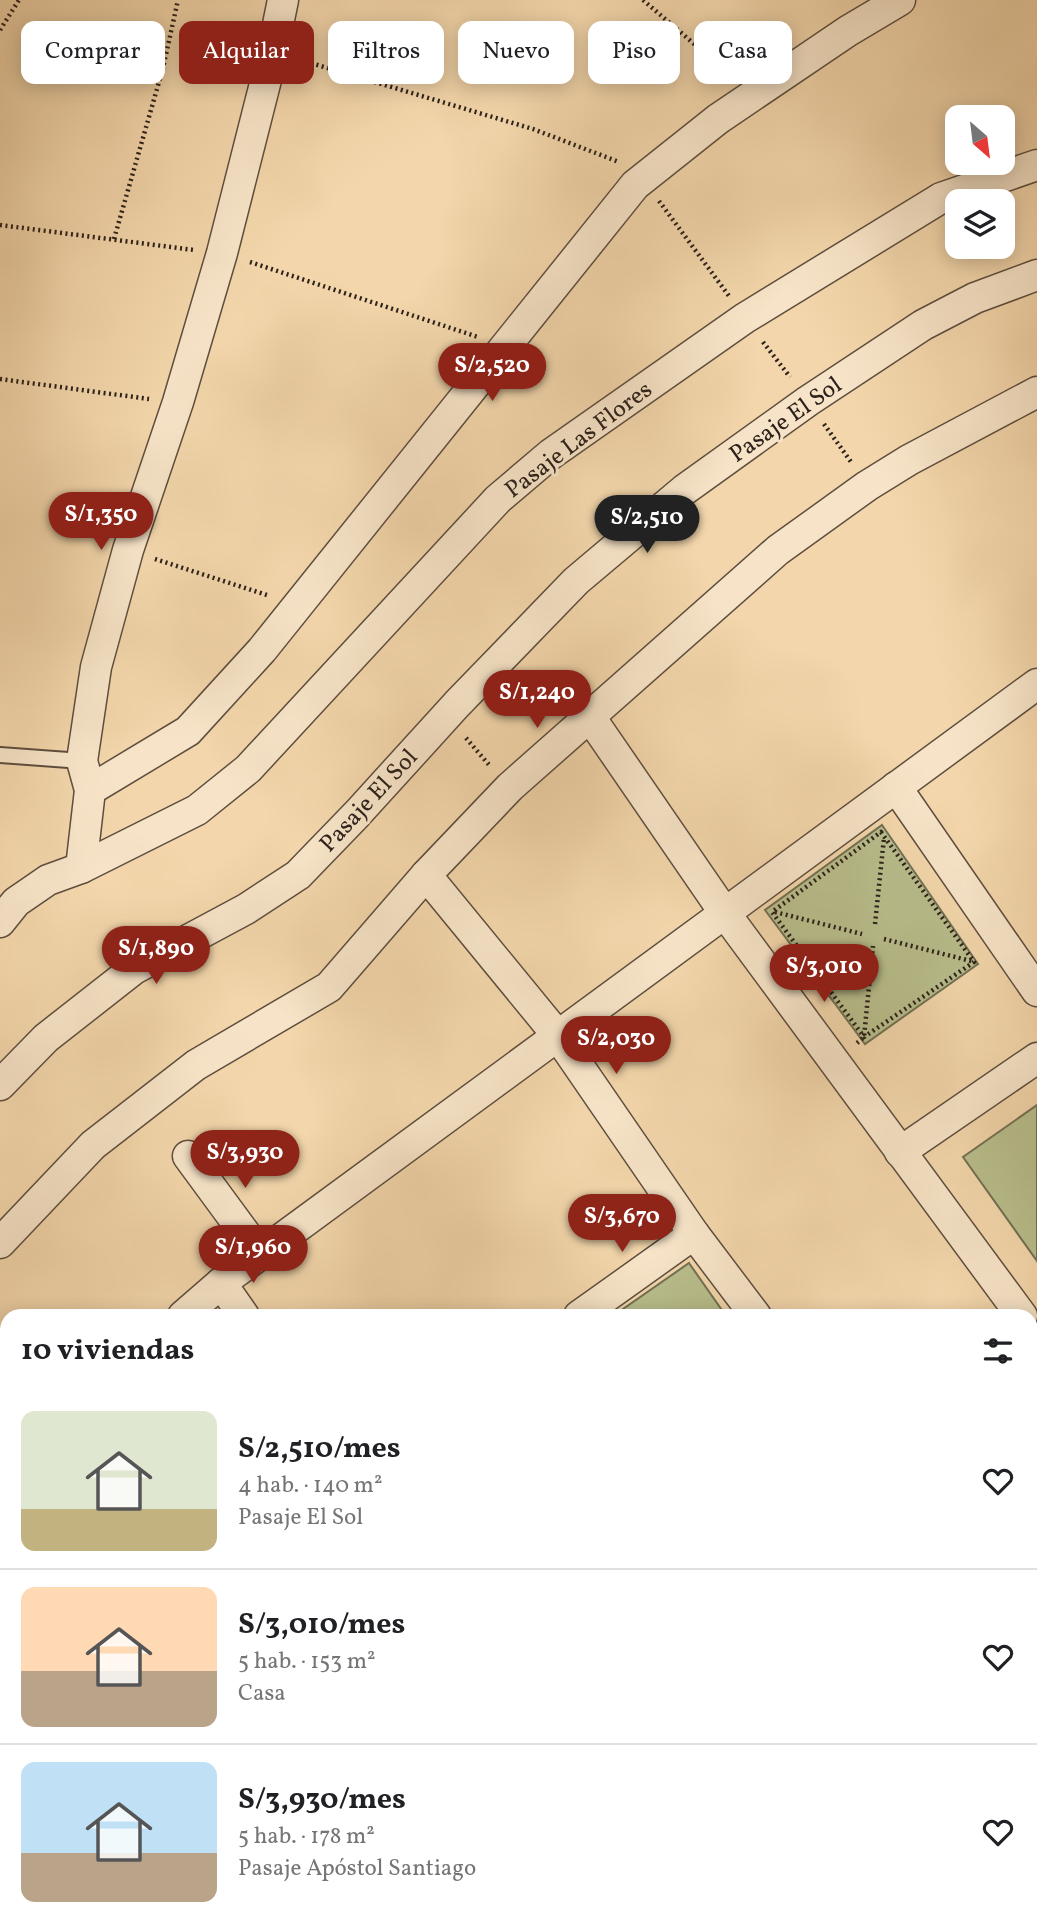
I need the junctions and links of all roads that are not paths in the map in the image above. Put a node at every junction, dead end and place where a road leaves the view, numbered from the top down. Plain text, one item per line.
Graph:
1 (283, 0) edge
2 (900, 0) edge
3 (1037, 165) edge
4 (1037, 275) edge
5 (1037, 392) edge
6 (1037, 684) edge
7 (590, 717) junction
8 (0, 755) edge
9 (82, 761) junction
10 (896, 787) junction
11 (90, 790) junction
12 (82, 868) junction
13 (426, 874) junction
14 (0, 922) edge
15 (733, 923) junction
16 (1037, 991) edge
17 (558, 1036) junction
18 (1037, 1058) edge
19 (0, 1085) edge
20 (900, 1152) junction
21 (188, 1156) dead end
22 (694, 1234) junction
23 (0, 1244) edge
24 (260, 1254) junction
25 (221, 1283) junction
26 (191, 1309) edge
27 (239, 1309) edge
28 (589, 1309) edge
29 (752, 1309) edge
30 (1017, 1309) edge

1 - 9 street
2 - 11 street
3 - 12 street, Pasaje Las Flores
4 - 19 street, Pasaje El Sol
5 - 7 street
6 - 10 street
7 - 13 street
7 - 15 street
8 - 9 lane
9 - 11 street
10 - 15 street
10 - 16 street
11 - 12 street
12 - 14 street, Pasaje Las Flores
13 - 17 street
13 - 23 street
15 - 17 street
15 - 20 street
17 - 22 street
17 - 24 street
18 - 20 street
20 - 30 street
21 - 24 street
22 - 28 street
22 - 29 street
24 - 25 street
25 - 26 street
25 - 27 street

